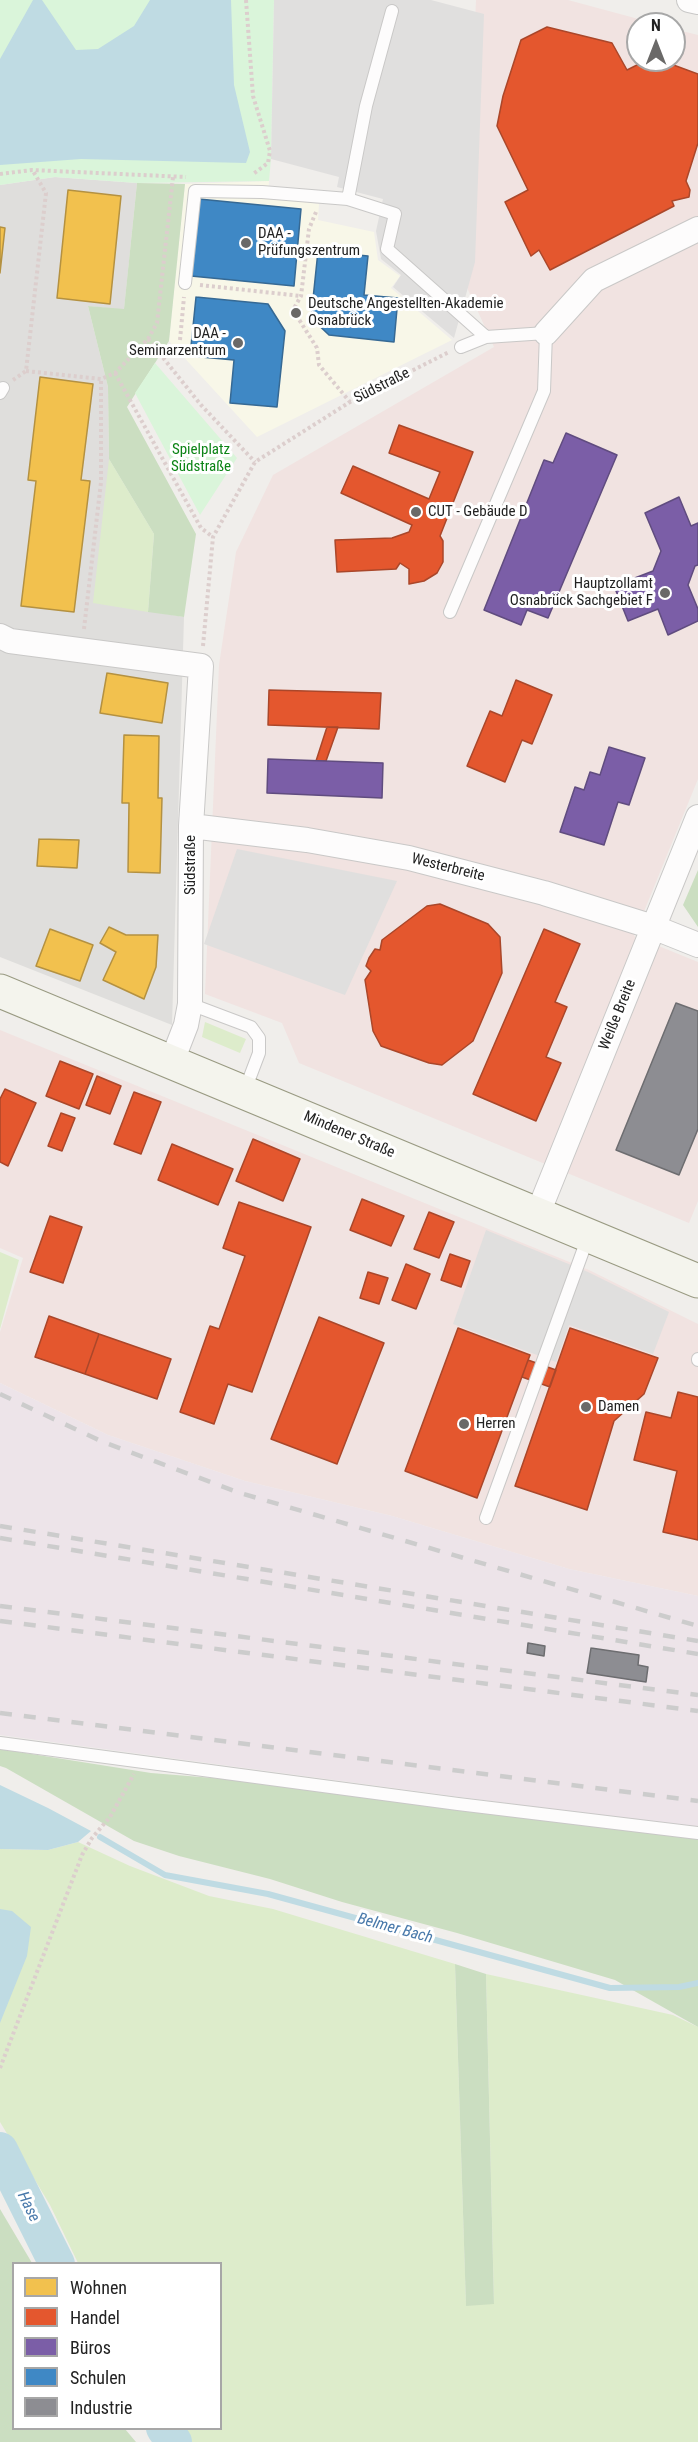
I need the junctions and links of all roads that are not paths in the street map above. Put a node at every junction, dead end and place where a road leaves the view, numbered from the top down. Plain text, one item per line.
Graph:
1 (689, 0) edge
2 (698, 2) edge
3 (392, 11) dead end
4 (348, 199) junction
5 (698, 228) edge
6 (185, 283) road end
7 (546, 333) junction
8 (486, 337) junction
9 (461, 347) road end
10 (450, 612) dead end
11 (0, 636) edge
12 (698, 817) edge
13 (191, 826) junction
14 (653, 927) junction
15 (698, 945) edge
16 (0, 991) edge
17 (190, 1004) junction
18 (172, 1061) junction
19 (244, 1091) junction
20 (538, 1213) junction
21 (588, 1234) junction
22 (698, 1281) edge
23 (486, 1518) dead end
24 (0, 1743) edge
25 (698, 1833) edge

1 - 2 street
3 - 4 lane
4 - 6 lane
4 - 8 lane
5 - 7 street
7 - 8 lane
7 - 10 lane
8 - 9 lane
11 - 13 street, Südstraße
12 - 14 street, Weiße Breite
13 - 14 street, Westerbreite
13 - 17 street, Südstraße
14 - 15 street, Westerbreite
14 - 20 street, Weiße Breite
16 - 18 main road, Mindener Straße
17 - 18 street, Südstraße
17 - 19 lane
18 - 19 main road, Mindener Straße
19 - 20 main road, Mindener Straße
20 - 21 main road, Mindener Straße
21 - 22 main road, Mindener Straße
21 - 23 lane
24 - 25 lane

